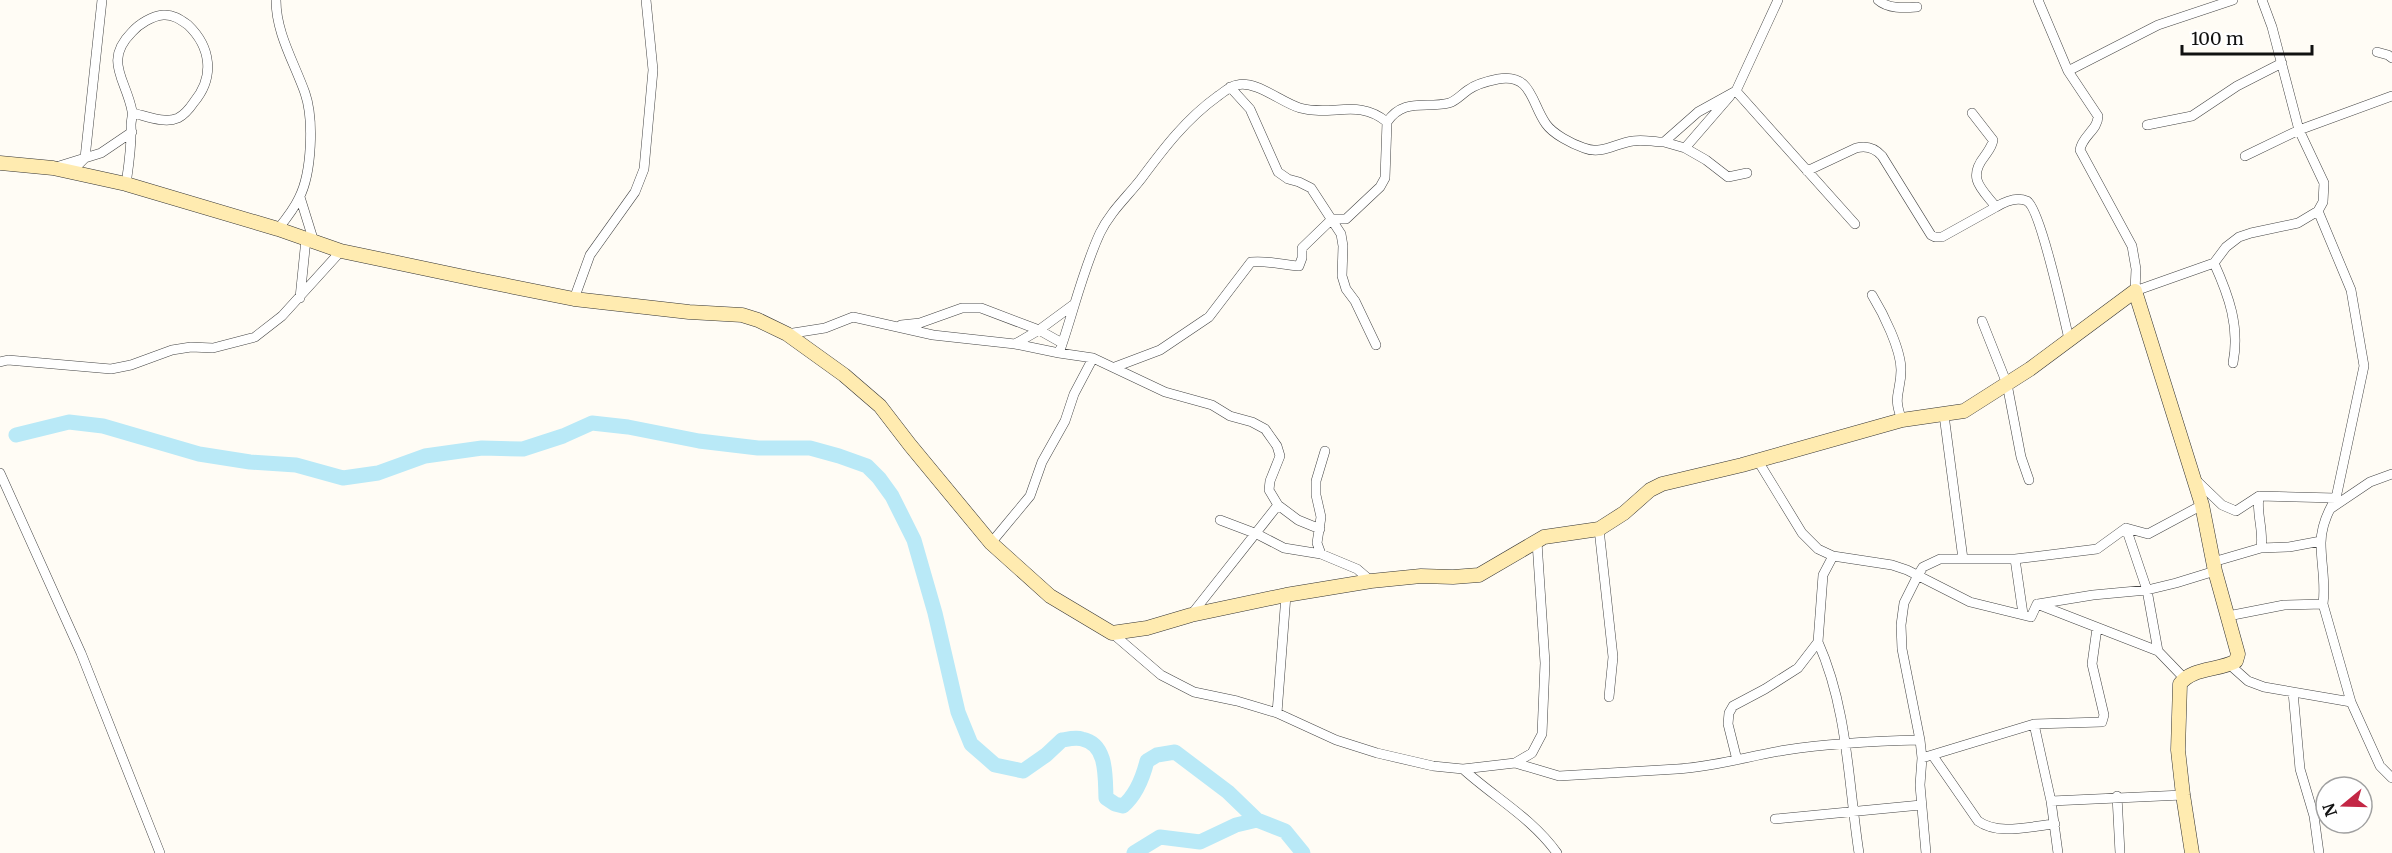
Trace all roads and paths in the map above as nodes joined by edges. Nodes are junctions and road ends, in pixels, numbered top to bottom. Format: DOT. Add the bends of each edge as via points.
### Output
graph roads {
  1 [pos="102,0"];
  2 [pos="276,0"];
  3 [pos="646,0"];
  4 [pos="1778,0"];
  5 [pos="1878,0"];
  6 [pos="2038,0"];
  7 [pos="2233,0"];
  8 [pos="2262,0"];
  9 [pos="1917,7"];
  10 [pos="2376,52"];
  11 [pos="2392,58"];
  12 [pos="2282,63"];
  13 [pos="2068,70"];
  14 [pos="1230,87"];
  15 [pos="1733,93"];
  16 [pos="2392,96"];
  17 [pos="133,113"];
  18 [pos="1972,113"];
  19 [pos="1387,122"];
  20 [pos="2147,125"];
  21 [pos="2299,130"];
  22 [pos="132,132"];
  23 [pos="1664,142"];
  24 [pos="1685,148"];
  25 [pos="2246,156"];
  26 [pos="85,158"];
  27 [pos="0,163"];
  28 [pos="53,168"];
  29 [pos="1807,171"];
  30 [pos="71,172"];
  31 [pos="1747,173"];
  32 [pos="126,184"];
  33 [pos="300,197"];
  34 [pos="1996,207"];
  35 [pos="2318,211"];
  36 [pos="1332,219"];
  37 [pos="1855,224"];
  38 [pos="278,229"];
  39 [pos="310,241"];
  40 [pos="341,251"];
  41 [pos="2214,263"];
  42 [pos="2134,291"];
  43 [pos="1872,295"];
  44 [pos="300,297"];
  45 [pos="574,299"];
  46 [pos="1073,305"];
  47 [pos="1983,321"];
  48 [pos="896,326"];
  49 [pos="1040,330"];
  50 [pos="787,334"];
  51 [pos="2069,339"];
  52 [pos="1062,343"];
  53 [pos="1015,344"];
  54 [pos="1376,345"];
  55 [pos="1059,353"];
  56 [pos="1093,358"];
  57 [pos="3,360"];
  58 [pos="2233,363"];
  59 [pos="1115,367"];
  60 [pos="2007,384"];
  61 [pos="1944,415"];
  62 [pos="1902,420"];
  63 [pos="1325,451"];
  64 [pos="1758,461"];
  65 [pos="0,473"];
  66 [pos="2392,474"];
  67 [pos="2193,476"];
  68 [pos="2029,480"];
  69 [pos="2259,496"];
  70 [pos="2336,498"];
  71 [pos="1278,505"];
  72 [pos="2202,505"];
  73 [pos="2328,511"];
  74 [pos="1220,520"];
  75 [pos="2126,528"];
  76 [pos="1320,529"];
  77 [pos="1599,529"];
  78 [pos="1257,534"];
  79 [pos="2321,541"];
  80 [pos="1537,542"];
  81 [pos="991,543"];
  82 [pos="2260,548"];
  83 [pos="1321,554"];
  84 [pos="1833,555"];
  85 [pos="1963,559"];
  86 [pos="2015,559"];
  87 [pos="2214,566"];
  88 [pos="1918,575"];
  89 [pos="1371,581"];
  90 [pos="2147,590"];
  91 [pos="1286,595"];
  92 [pos="2037,604"];
  93 [pos="2323,604"];
  94 [pos="2023,614"];
  95 [pos="1191,615"];
  96 [pos="2228,616"];
  97 [pos="2097,628"];
  98 [pos="1112,633"];
  99 [pos="1818,642"];
  100 [pos="2158,651"];
  101 [pos="2230,665"];
  102 [pos="2184,678"];
  103 [pos="2293,692"];
  104 [pos="1608,697"];
  105 [pos="2350,702"];
  106 [pos="1277,713"];
  107 [pos="2034,724"];
  108 [pos="1920,740"];
  109 [pos="1845,742"];
  110 [pos="1933,756"];
  111 [pos="1922,758"];
  112 [pos="1737,760"];
  113 [pos="1515,763"];
  114 [pos="1463,769"];
  115 [pos="2392,778"];
  116 [pos="2183,795"];
  117 [pos="2117,796"];
  118 [pos="2051,801"];
  119 [pos="1921,805"];
  120 [pos="1852,811"];
  121 [pos="1775,819"];
  122 [pos="2055,824"];
  123 [pos="160,853"];
  124 [pos="1557,853"];
  125 [pos="1858,853"];
  126 [pos="1926,853"];
  127 [pos="2058,853"];
  128 [pos="2120,853"];
  129 [pos="2193,853"];
  130 [pos="2319,853"];
  1 -- 26 [label="street"];
  2 -- 33 [label="street" via="281,31 307,104 308,165"];
  3 -- 45 [label="street" via="653,70 644,169 634,192 590,255"];
  4 -- 15 [label="street"];
  5 -- 9 [label="street" via="1899,8"];
  6 -- 13 [label="street"];
  7 -- 13 [label="street" via="2158,25"];
  8 -- 12 [label="street"];
  10 -- 11 [label="street"];
  12 -- 20 [label="street" via="2237,86 2192,116"];
  12 -- 21 [label="street"];
  13 -- 42 [label="street" via="2099,119 2080,150 2132,246"];
  14 -- 19 [label="street" via="1250,85 1301,109 1362,108"];
  14 -- 36 [label="street" via="1250,110 1278,172 1311,188"];
  14 -- 46 [label="street" via="1179,130 1113,210 1100,233"];
  15 -- 23 [label="street" via="1698,112"];
  15 -- 24 [label="street"];
  15 -- 29 [label="street"];
  16 -- 21 [label="street"];
  17 -- 17 [label="street" via="118,69 119,46 147,20 162,15 180,19 204,46 209,72 204,86 178,118 166,120"];
  17 -- 22 [label="street"];
  18 -- 34 [label="street" via="1994,140 1975,174"];
  19 -- 23 [label="street" via="1407,107 1451,102 1470,88 1501,79 1526,85 1547,126 1585,149 1597,151 1629,141"];
  19 -- 36 [label="street" via="1385,178 1380,187 1346,219"];
  21 -- 25 [label="street"];
  21 -- 35 [label="street" via="2324,183 2323,202"];
  22 -- 26 [label="street" via="101,153"];
  22 -- 32 [label="street"];
  23 -- 24 [label="street"];
  24 -- 31 [label="street" via="1728,177"];
  26 -- 28 [label="street"];
  26 -- 30 [label="street"];
  27 -- 28 [label="street"];
  28 -- 30 [label="street"];
  29 -- 34 [label="street" via="1862,146 1876,150 1935,237 1942,237"];
  29 -- 37 [label="street"];
  30 -- 32 [label="street"];
  32 -- 38 [label="street"];
  33 -- 38 [label="street"];
  33 -- 39 [label="street"];
  34 -- 51 [label="street" via="2020,200 2033,208"];
  35 -- 41 [label="street" via="2298,223 2240,237"];
  35 -- 70 [label="street" via="2351,290 2364,366"];
  36 -- 54 [label="street" via="1341,234 1346,289"];
  36 -- 59 [label="street" via="1302,248 1299,266 1251,262 1209,317 1160,350"];
  38 -- 39 [label="street"];
  39 -- 40 [label="street"];
  39 -- 44 [label="street"];
  40 -- 44 [label="street"];
  40 -- 45 [label="street"];
  41 -- 42 [label="street"];
  41 -- 58 [label="street" via="2231,306 2236,347"];
  42 -- 51 [label="street"];
  42 -- 67 [label="street"];
  43 -- 62 [label="street" via="1900,359 1896,405"];
  44 -- 57 [label="street" via="255,338 232,345 172,350 111,369"];
  45 -- 50 [label="street" via="741,315"];
  46 -- 49 [label="street"];
  46 -- 52 [label="street"];
  47 -- 60 [label="street"];
  48 -- 49 [label="street" via="920,323 962,308 981,308"];
  48 -- 50 [label="street" via="853,317 825,328"];
  48 -- 53 [label="street" via="933,335"];
  49 -- 52 [label="street"];
  49 -- 53 [label="street"];
  50 -- 81 [label="street" via="880,406"];
  51 -- 60 [label="street"];
  52 -- 55 [label="street"];
  53 -- 55 [label="street"];
  55 -- 56 [label="street"];
  56 -- 59 [label="street"];
  56 -- 81 [label="street" via="1042,462 1030,496"];
  59 -- 71 [label="street" via="1165,392 1212,405 1265,429 1280,456 1269,490"];
  60 -- 61 [label="street" via="1964,411"];
  60 -- 68 [label="street"];
  61 -- 62 [label="street"];
  61 -- 85 [label="street"];
  62 -- 64 [label="street"];
  63 -- 76 [label="street" via="1316,481"];
  64 -- 77 [label="street" via="1662,484"];
  64 -- 84 [label="street" via="1809,542"];
  65 -- 123 [label="street" via="81,653"];
  66 -- 73 [label="street" via="2370,482"];
  67 -- 69 [label="street" via="2230,510 2236,511"];
  67 -- 72 [label="street"];
  69 -- 70 [label="street"];
  69 -- 82 [label="street"];
  70 -- 73 [label="street"];
  71 -- 76 [label="street" via="1298,520"];
  71 -- 78 [label="street"];
  72 -- 75 [label="street" via="2148,534"];
  72 -- 87 [label="street"];
  73 -- 79 [label="street"];
  74 -- 78 [label="street"];
  75 -- 86 [label="street" via="2097,549"];
  75 -- 90 [label="street"];
  76 -- 83 [label="street" via="1317,543"];
  77 -- 80 [label="street" via="1558,534"];
  77 -- 104 [label="street" via="1613,657"];
  78 -- 83 [label="street" via="1284,548"];
  78 -- 95 [label="street"];
  79 -- 82 [label="street"];
  79 -- 93 [label="street" via="2326,588"];
  80 -- 89 [label="street" via="1479,575"];
  80 -- 113 [label="street" via="1545,663 1542,734 1532,753"];
  81 -- 98 [label="street" via="1050,596"];
  82 -- 87 [label="street"];
  83 -- 89 [label="street" via="1357,569"];
  84 -- 88 [label="street" via="1892,565"];
  84 -- 99 [label="street" via="1823,575"];
  85 -- 86 [label="street"];
  85 -- 88 [label="street" via="1928,563"];
  86 -- 94 [label="street"];
  87 -- 90 [label="street" via="2176,584"];
  87 -- 96 [label="street"];
  88 -- 94 [label="street" via="1970,602"];
  88 -- 108 [label="street" via="1904,603 1901,626"];
  89 -- 91 [label="street"];
  90 -- 92 [label="street"];
  90 -- 100 [label="street"];
  91 -- 95 [label="street"];
  91 -- 106 [label="street"];
  92 -- 94 [label="street" via="2031,617"];
  92 -- 97 [label="street"];
  93 -- 96 [label="street" via="2284,605"];
  93 -- 105 [label="street"];
  95 -- 98 [label="street" via="1148,628"];
  96 -- 101 [label="street" via="2238,654"];
  97 -- 100 [label="street"];
  97 -- 107 [label="street" via="2092,664 2104,720 2098,724"];
  98 -- 106 [label="street" via="1161,675 1194,692"];
  99 -- 109 [label="street" via="1830,667"];
  99 -- 112 [label="street" via="1798,668 1733,706 1728,724"];
  100 -- 102 [label="street"];
  101 -- 102 [label="street"];
  101 -- 103 [label="street" via="2248,681"];
  102 -- 116 [label="street" via="2179,690 2178,750"];
  103 -- 105 [label="street"];
  103 -- 130 [label="street" via="2300,769 2314,816"];
  105 -- 115 [label="street" via="2380,766"];
  106 -- 114 [label="street" via="1336,740 1377,753"];
  107 -- 110 [label="street"];
  107 -- 118 [label="street"];
  108 -- 109 [label="street"];
  108 -- 111 [label="street"];
  109 -- 112 [label="street"];
  109 -- 120 [label="street"];
  110 -- 111 [label="street"];
  110 -- 122 [label="street" via="1986,826 2007,829"];
  111 -- 119 [label="street"];
  112 -- 113 [label="street" via="1696,768 1559,776"];
  113 -- 114 [label="street"];
  114 -- 124 [label="street" via="1521,814"];
  116 -- 117 [label="street"];
  116 -- 129 [label="street"];
  117 -- 118 [label="street"];
  117 -- 128 [label="street"];
  118 -- 122 [label="street"];
  119 -- 120 [label="street"];
  119 -- 126 [label="street"];
  120 -- 121 [label="street"];
  120 -- 125 [label="street"];
  122 -- 127 [label="street"];
}
